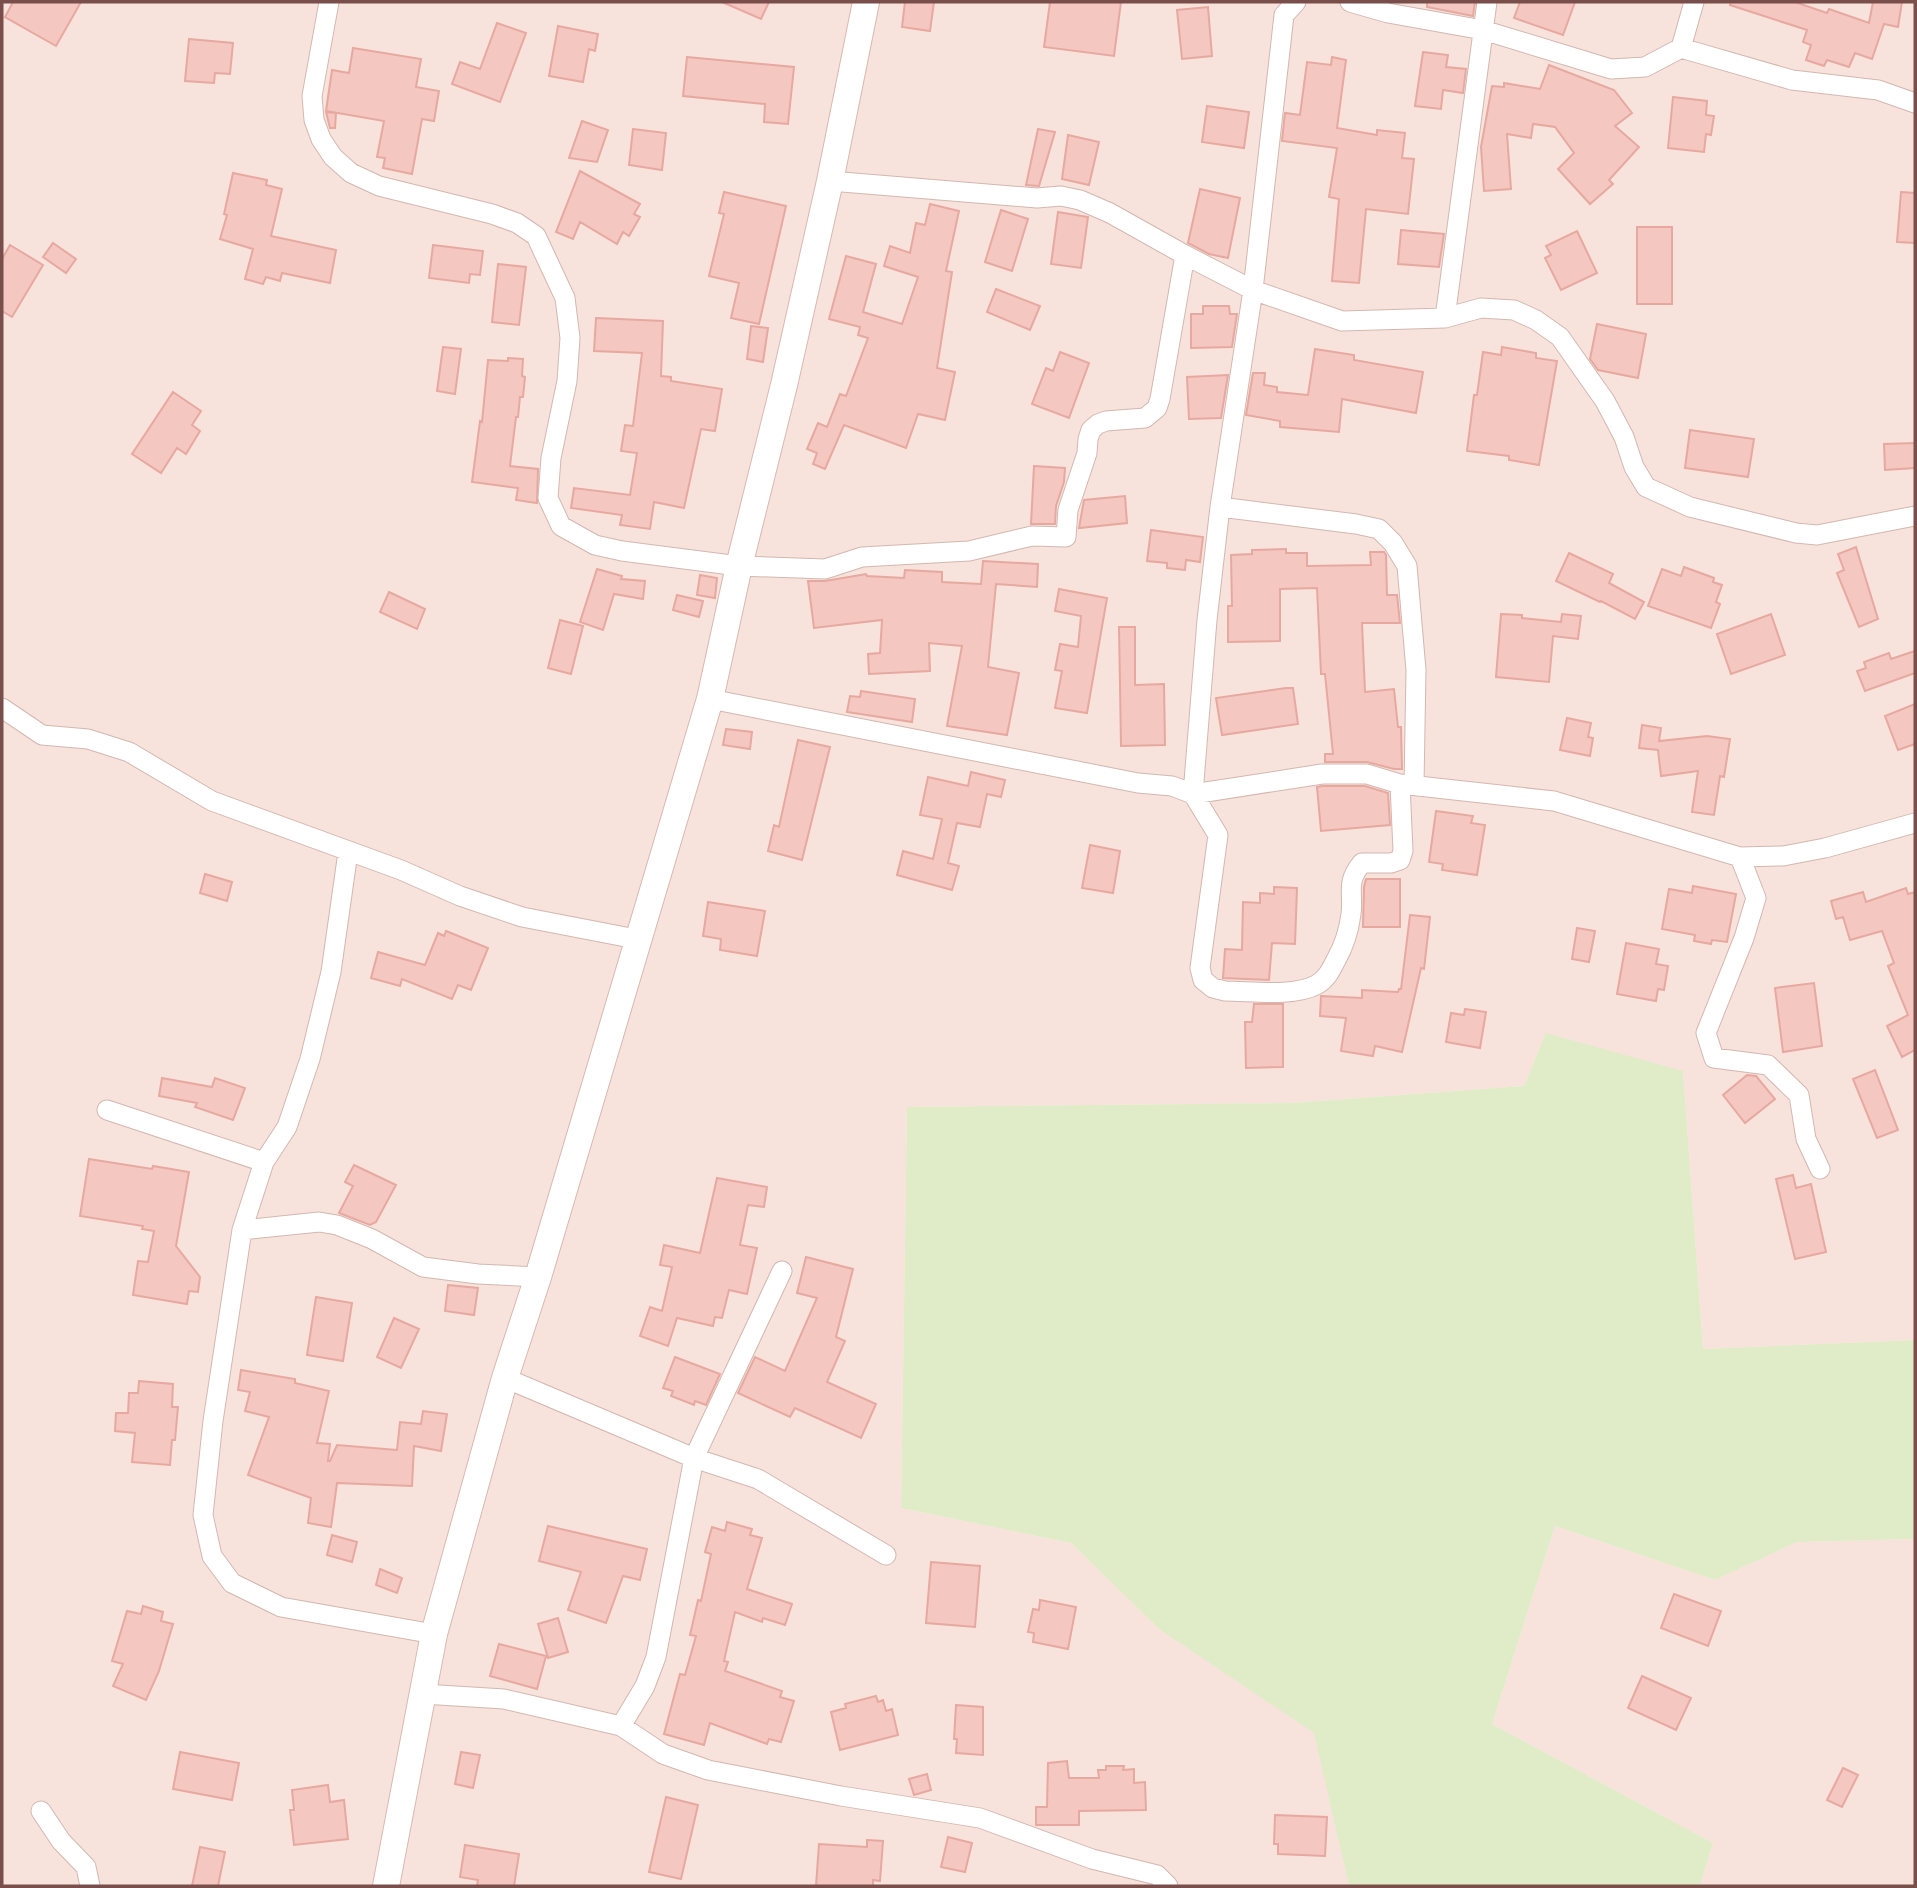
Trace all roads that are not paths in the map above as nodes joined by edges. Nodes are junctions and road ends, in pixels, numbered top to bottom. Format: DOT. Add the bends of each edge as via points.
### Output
graph roads {
  1 [pos="329,2"];
  2 [pos="866,2"];
  3 [pos="1296,2"];
  4 [pos="1350,2"];
  5 [pos="1487,2"];
  6 [pos="1694,2"];
  7 [pos="1483,30"];
  8 [pos="1681,48"];
  9 [pos="1915,103"];
  10 [pos="830,181"];
  11 [pos="1185,255"];
  12 [pos="1253,290"];
  13 [pos="1445,318"];
  14 [pos="1220,507"];
  15 [pos="1915,516"];
  16 [pos="739,566"];
  17 [pos="710,698"];
  18 [pos="2,708"];
  19 [pos="1407,785"];
  20 [pos="1194,794"];
  21 [pos="1915,823"];
  22 [pos="348,852"];
  23 [pos="1740,857"];
  24 [pos="636,939"];
  25 [pos="107,1110"];
  26 [pos="264,1162"];
  27 [pos="1820,1170"];
  28 [pos="242,1230"];
  29 [pos="782,1271"];
  30 [pos="538,1277"];
  31 [pos="505,1378"];
  32 [pos="694,1458"];
  33 [pos="886,1555"];
  34 [pos="434,1634"];
  35 [pos="423,1694"];
  36 [pos="621,1726"];
  37 [pos="41,1811"];
  38 [pos="90,1886"];
  39 [pos="386,1886"];
  40 [pos="1168,1886"];
  1 -- 16 [label="street" via="312,96 314,120 333,157 351,173 379,186 517,223 536,236 565,298 570,338 567,381 548,498 561,526 595,545"];
  2 -- 10 [label="street"];
  3 -- 12 [label="street" via="1284,15"];
  4 -- 7 [label="street"];
  5 -- 7 [label="street"];
  6 -- 8 [label="street"];
  7 -- 8 [label="street" via="1611,69 1645,67"];
  7 -- 13 [label="street"];
  8 -- 9 [label="street" via="1792,80 1878,90"];
  10 -- 11 [label="street" via="1037,198 1061,195 1110,213"];
  10 -- 16 [label="street"];
  11 -- 12 [label="street"];
  11 -- 16 [label="street" via="1157,408 1145,418 1106,421 1091,430 1068,510 1066,537 1032,536 969,551 862,557 825,569"];
  12 -- 13 [label="street" via="1342,321"];
  12 -- 14 [label="street"];
  13 -- 15 [label="street" via="1481,308 1514,310 1560,337 1605,401 1646,487 1670,498 1796,533 1817,534"];
  14 -- 19 [label="street" via="1356,524 1379,529 1393,542 1407,566 1416,670"];
  14 -- 20 [label="street"];
  16 -- 17 [label="street"];
  17 -- 20 [label="street"];
  17 -- 24 [label="street"];
  18 -- 22 [label="street" via="42,734 88,739 128,752 212,801"];
  19 -- 20 [label="street" via="1367,774 1322,774"];
  19 -- 20 [label="street" via="1401,860 1362,863 1349,888 1352,913 1345,945 1328,976 1295,992 1224,992 1203,980 1201,948 1218,835"];
  19 -- 23 [label="street" via="1554,800"];
  21 -- 23 [label="street" via="1825,848 1783,856"];
  22 -- 24 [label="street" via="523,917"];
  22 -- 26 [label="street" via="331,972 310,1059 287,1127"];
  23 -- 27 [label="street" via="1756,898 1706,1034 1714,1058 1769,1065 1799,1096 1806,1139"];
  24 -- 30 [label="street"];
  25 -- 26 [label="street"];
  26 -- 28 [label="street"];
  28 -- 30 [label="street" via="319,1222 372,1240 423,1267"];
  28 -- 34 [label="street" via="203,1515 212,1556 232,1583 281,1607"];
  29 -- 32 [label="street"];
  30 -- 31 [label="street"];
  31 -- 32 [label="street"];
  31 -- 34 [label="street"];
  32 -- 33 [label="street" via="758,1479"];
  32 -- 36 [label="street" via="656,1657"];
  34 -- 35 [label="street"];
  35 -- 36 [label="street" via="504,1699"];
  35 -- 39 [label="street"];
  36 -- 40 [label="street" via="663,1754 708,1770 980,1818 1092,1860 1157,1875"];
  37 -- 38 [label="street" via="86,1867"];
}
